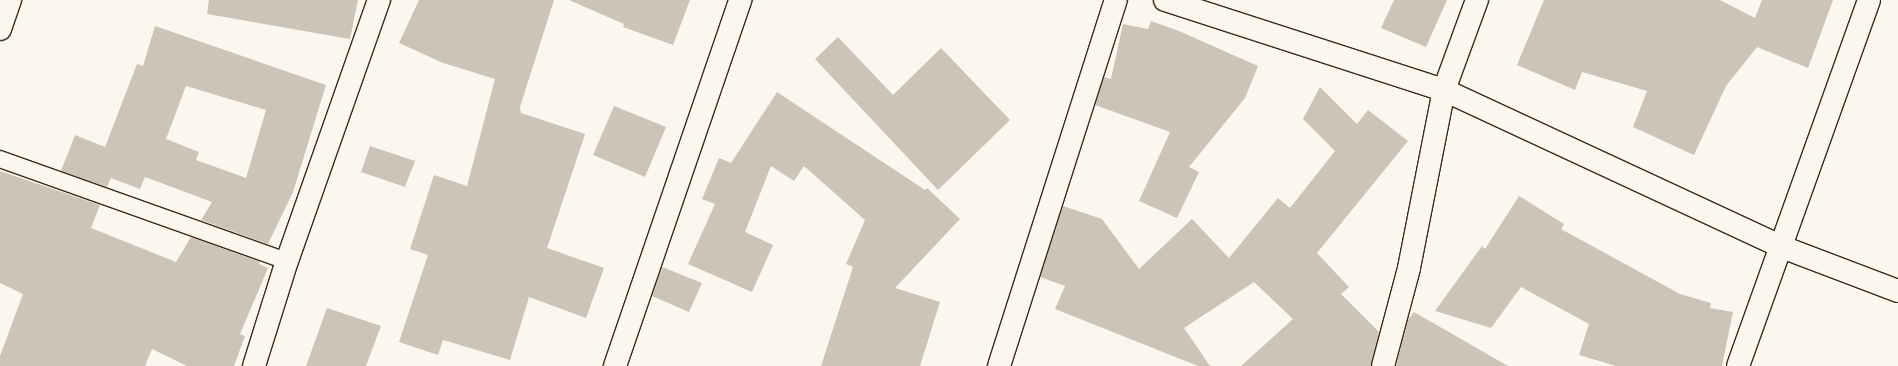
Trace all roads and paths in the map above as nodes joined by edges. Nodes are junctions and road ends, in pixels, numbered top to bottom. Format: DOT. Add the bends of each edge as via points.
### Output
graph roads {
  1 [pos="10,0"];
  2 [pos="379,0"];
  3 [pos="740,0"];
  4 [pos="1116,0"];
  5 [pos="1165,0"];
  6 [pos="1477,0"];
  7 [pos="1869,0"];
  8 [pos="0,29"];
  9 [pos="1444,90"];
  10 [pos="0,159"];
  11 [pos="1782,246"];
  12 [pos="287,261"];
  13 [pos="1898,291"];
  14 [pos="254,366"];
  15 [pos="615,366"];
  16 [pos="999,366"];
  17 [pos="1383,366"];
  18 [pos="1738,366"];
  1 -- 8 [label="street"];
  2 -- 12 [label="street"];
  3 -- 15 [label="street"];
  4 -- 16 [label="street"];
  5 -- 9 [label="street"];
  6 -- 9 [label="street"];
  7 -- 11 [label="street"];
  9 -- 11 [label="street"];
  9 -- 17 [label="street" via="1409,268"];
  10 -- 12 [label="lane"];
  11 -- 13 [label="street"];
  11 -- 18 [label="street"];
  12 -- 14 [label="street"];
}
